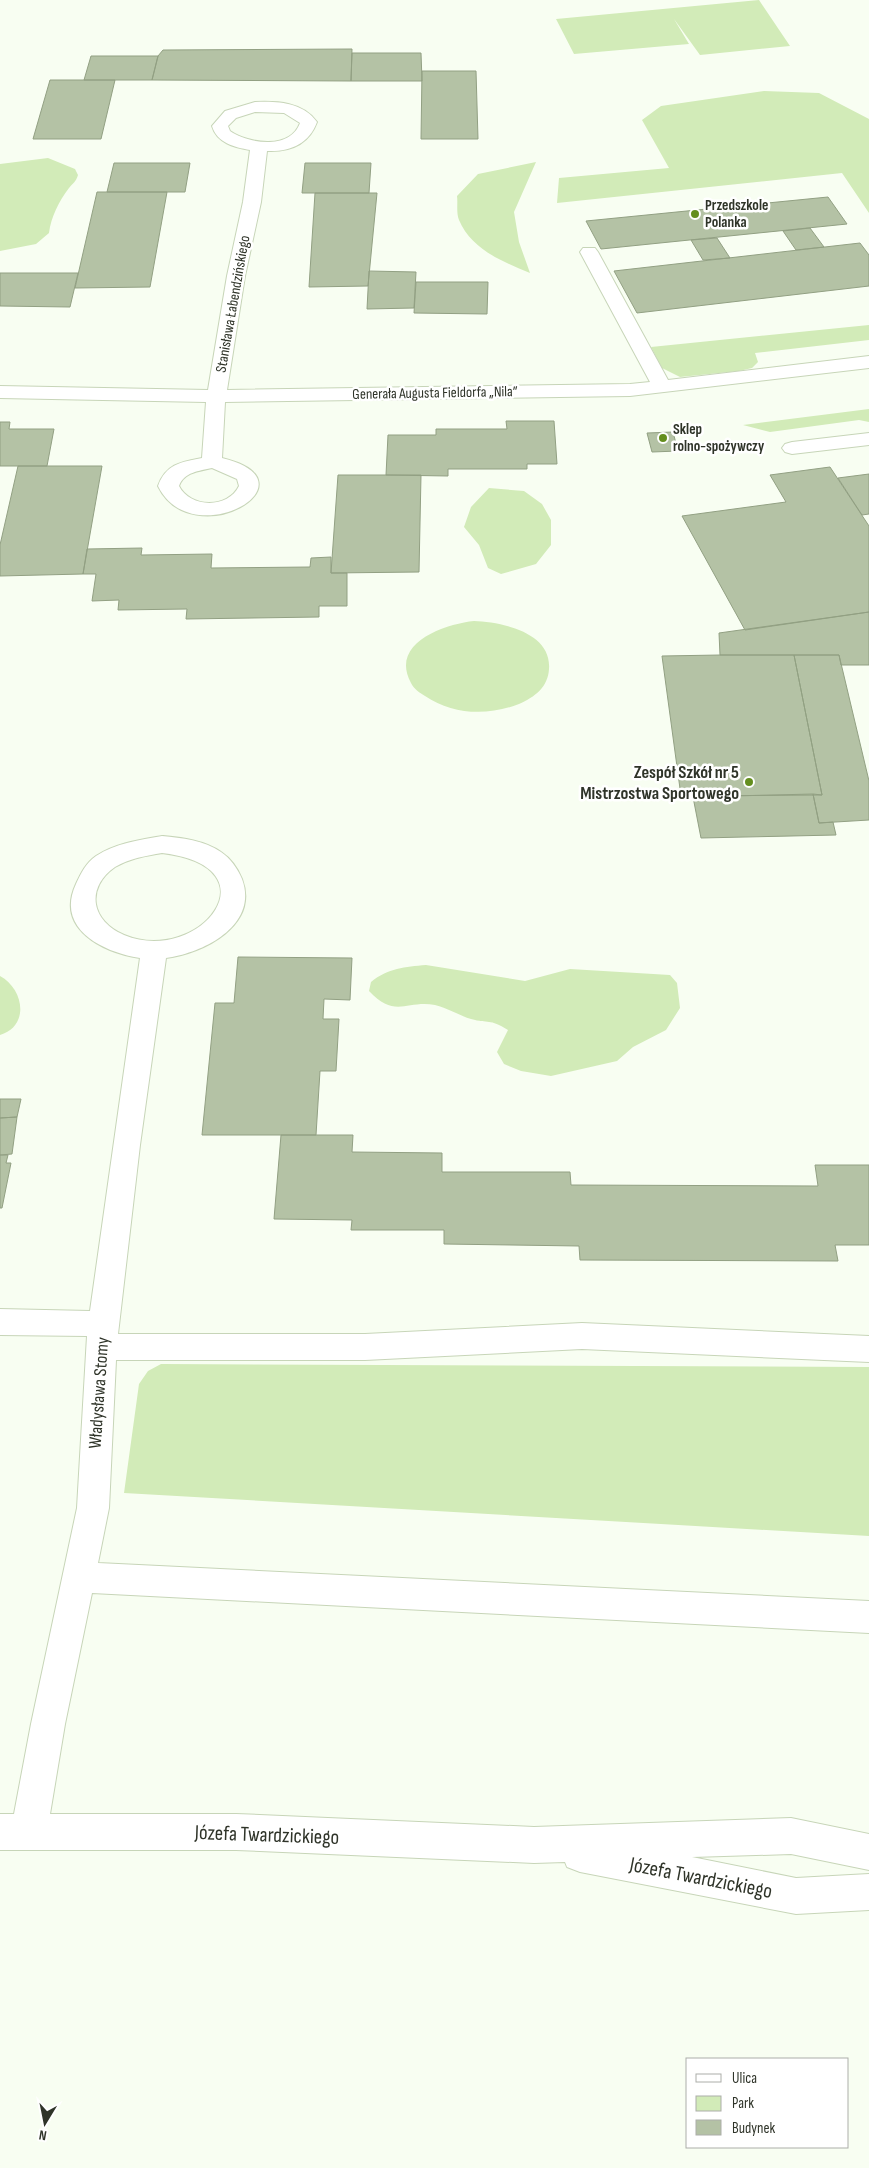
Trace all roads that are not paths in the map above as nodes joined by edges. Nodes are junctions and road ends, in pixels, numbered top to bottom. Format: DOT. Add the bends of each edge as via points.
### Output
graph roads {
  1 [pos="259,146"];
  2 [pos="589,252"];
  3 [pos="869,362"];
  4 [pos="662,386"];
  5 [pos="0,392"];
  6 [pos="218,396"];
  7 [pos="869,439"];
  8 [pos="792,448"];
  9 [pos="212,462"];
  10 [pos="154,950"];
  11 [pos="0,1322"];
  12 [pos="102,1335"];
  13 [pos="869,1349"];
  14 [pos="78,1577"];
  15 [pos="869,1617"];
  16 [pos="15,1832"];
  17 [pos="534,1846"];
  18 [pos="869,1852"];
  19 [pos="869,1892"];
  1 -- 1 [label="street" via="287,143 302,136 308,130 309,122 297,112 270,106 241,110 224,119 220,126 228,139"];
  1 -- 6 [label="street, Stanisława Łabendzińskiego"];
  2 -- 4 [label="street"];
  3 -- 4 [label="street, Generała Augusta Fieldorfa „Nila”"];
  4 -- 6 [label="street, Generała Augusta Fieldorfa „Nila”" via="582,391"];
  5 -- 6 [label="street, Generała Augusta Fieldorfa „Nila”"];
  6 -- 9 [label="street, Stanisława Łabendzińskiego" via="214,411"];
  7 -- 8 [label="street"];
  10 -- 10 [label="street" via="132,948 103,936 83,911 83,893 95,871 118,855 142,846 187,846 205,852 225,867 235,888 232,907 221,924 206,935 182,946"];
  10 -- 12 [label="street, Władysława Stomy"];
  11 -- 12 [label="street"];
  12 -- 13 [label="street" via="365,1347 582,1336"];
  12 -- 14 [label="street, Władysława Stomy" via="92,1508"];
  14 -- 15 [label="street"];
  14 -- 16 [label="street, Władysława Stomy" via="48,1724"];
  16 -- 17 [label="street, Józefa Twardzickiego" via="236,1832"];
  17 -- 18 [label="street, Józefa Twardzickiego" via="791,1836"];
  17 -- 19 [label="street, Józefa Twardzickiego" via="796,1896"];
}
